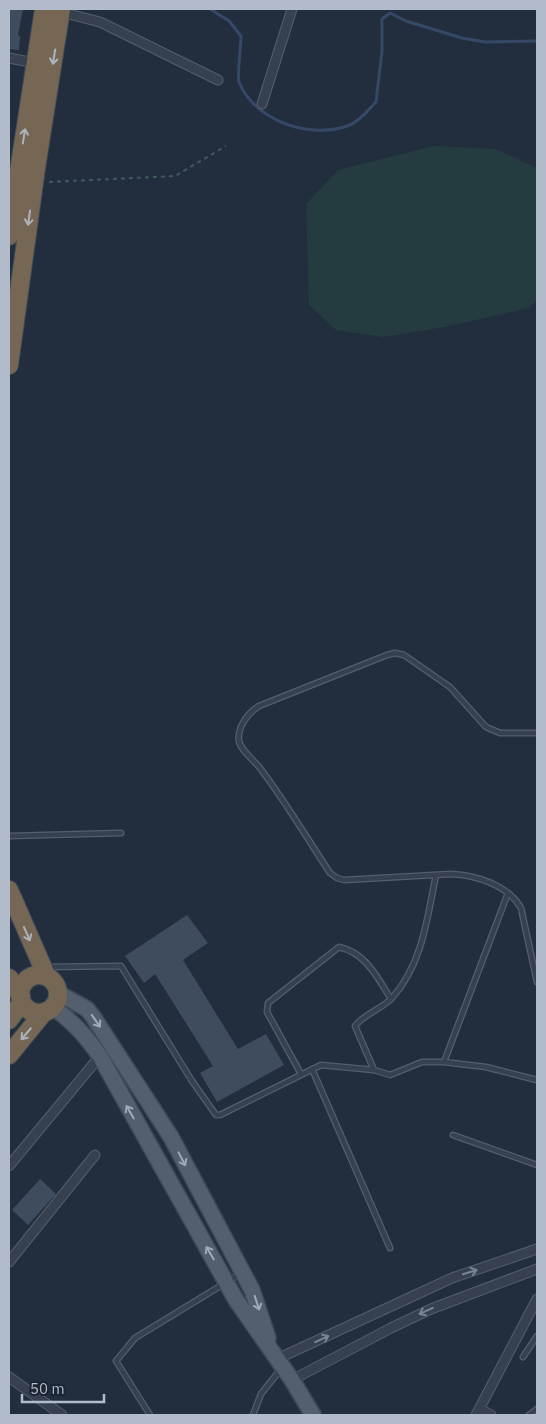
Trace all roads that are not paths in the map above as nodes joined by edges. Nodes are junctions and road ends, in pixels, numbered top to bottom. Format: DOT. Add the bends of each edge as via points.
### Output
graph roads {
  1 [pos="292,9"];
  2 [pos="55,10"];
  3 [pos="9,58"];
  4 [pos="36,64"];
  5 [pos="218,80"];
  6 [pos="262,104"];
  7 [pos="18,168"];
  8 [pos="35,175"];
  9 [pos="9,236"];
  10 [pos="9,364"];
  11 [pos="537,733"];
  12 [pos="121,833"];
  13 [pos="9,836"];
  14 [pos="436,875"];
  15 [pos="9,890"];
  16 [pos="508,893"];
  17 [pos="45,972"];
  18 [pos="9,978"];
  19 [pos="537,982"];
  20 [pos="22,999"];
  21 [pos="391,999"];
  22 [pos="52,1004"];
  23 [pos="9,1020"];
  24 [pos="9,1055"];
  25 [pos="100,1056"];
  26 [pos="444,1062"];
  27 [pos="312,1069"];
  28 [pos="374,1070"];
  29 [pos="301,1074"];
  30 [pos="537,1080"];
  31 [pos="453,1135"];
  32 [pos="95,1155"];
  33 [pos="537,1165"];
  34 [pos="9,1166"];
  35 [pos="390,1248"];
  36 [pos="537,1249"];
  37 [pos="9,1262"];
  38 [pos="537,1269"];
  39 [pos="243,1273"];
  40 [pos="227,1282"];
  41 [pos="537,1299"];
  42 [pos="537,1336"];
  43 [pos="523,1357"];
  44 [pos="278,1360"];
  45 [pos="9,1377"];
  46 [pos="292,1380"];
  47 [pos="537,1408"];
  48 [pos="478,1412"];
  49 [pos="62,1415"];
  50 [pos="150,1415"];
  51 [pos="253,1415"];
  52 [pos="313,1415"];
  53 [pos="491,1415"];
  54 [pos="529,1415"];
  1 -- 6 [label="street"];
  2 -- 4 [label="highway"];
  2 -- 5 [label="street" via="100,22"];
  2 -- 8 [label="highway, one-way"];
  3 -- 4 [label="street"];
  7 -- 4 [label="highway, one-way"];
  7 -- 8 [label="street"];
  7 -- 9 [label="highway"];
  8 -- 10 [label="highway, one-way"];
  11 -- 14 [label="lane" via="494,731 479,720 450,686 396,653 268,703 249,714 240,733 241,746 260,768 330,873 344,880"];
  12 -- 13 [label="lane"];
  14 -- 16 [label="lane" via="457,874 477,878"];
  14 -- 21 [label="lane" via="422,944"];
  15 -- 17 [label="highway, one-way"];
  16 -- 19 [label="lane" via="520,908"];
  16 -- 26 [label="lane"];
  17 -- 20 [label="highway" via="26,980 22,985"];
  17 -- 22 [label="highway" via="54,983"];
  17 -- 29 [label="lane" via="121,966 216,1115"];
  18 -- 20 [label="highway"];
  20 -- 22 [label="highway" via="32,1011"];
  20 -- 23 [label="highway"];
  21 -- 28 [label="lane" via="354,1026"];
  21 -- 29 [label="lane" via="369,964 352,951 339,947 268,1003 267,1012"];
  22 -- 24 [label="highway, one-way"];
  22 -- 25 [label="main road" via="83,1032"];
  22 -- 39 [label="main road, one-way" via="87,1009 94,1018 170,1137"];
  25 -- 34 [label="street"];
  40 -- 25 [label="main road, one-way"];
  26 -- 28 [label="lane" via="422,1062 390,1075"];
  26 -- 30 [label="lane" via="486,1067"];
  27 -- 28 [label="lane" via="321,1065"];
  27 -- 29 [label="lane"];
  27 -- 35 [label="lane"];
  31 -- 33 [label="lane"];
  32 -- 37 [label="street"];
  44 -- 36 [label="street, one-way" via="452,1278"];
  38 -- 46 [label="street, one-way" via="431,1308"];
  39 -- 40 [label="lane"];
  39 -- 44 [label="main road, one-way"];
  40 -- 44 [label="main road"];
  40 -- 50 [label="lane" via="135,1338 116,1362"];
  41 -- 48 [label="street"];
  42 -- 43 [label="lane"];
  44 -- 46 [label="main road"];
  44 -- 51 [label="lane"];
  45 -- 49 [label="street"];
  46 -- 52 [label="main road"];
  47 -- 54 [label="lane"];
  48 -- 53 [label="street"];
}
